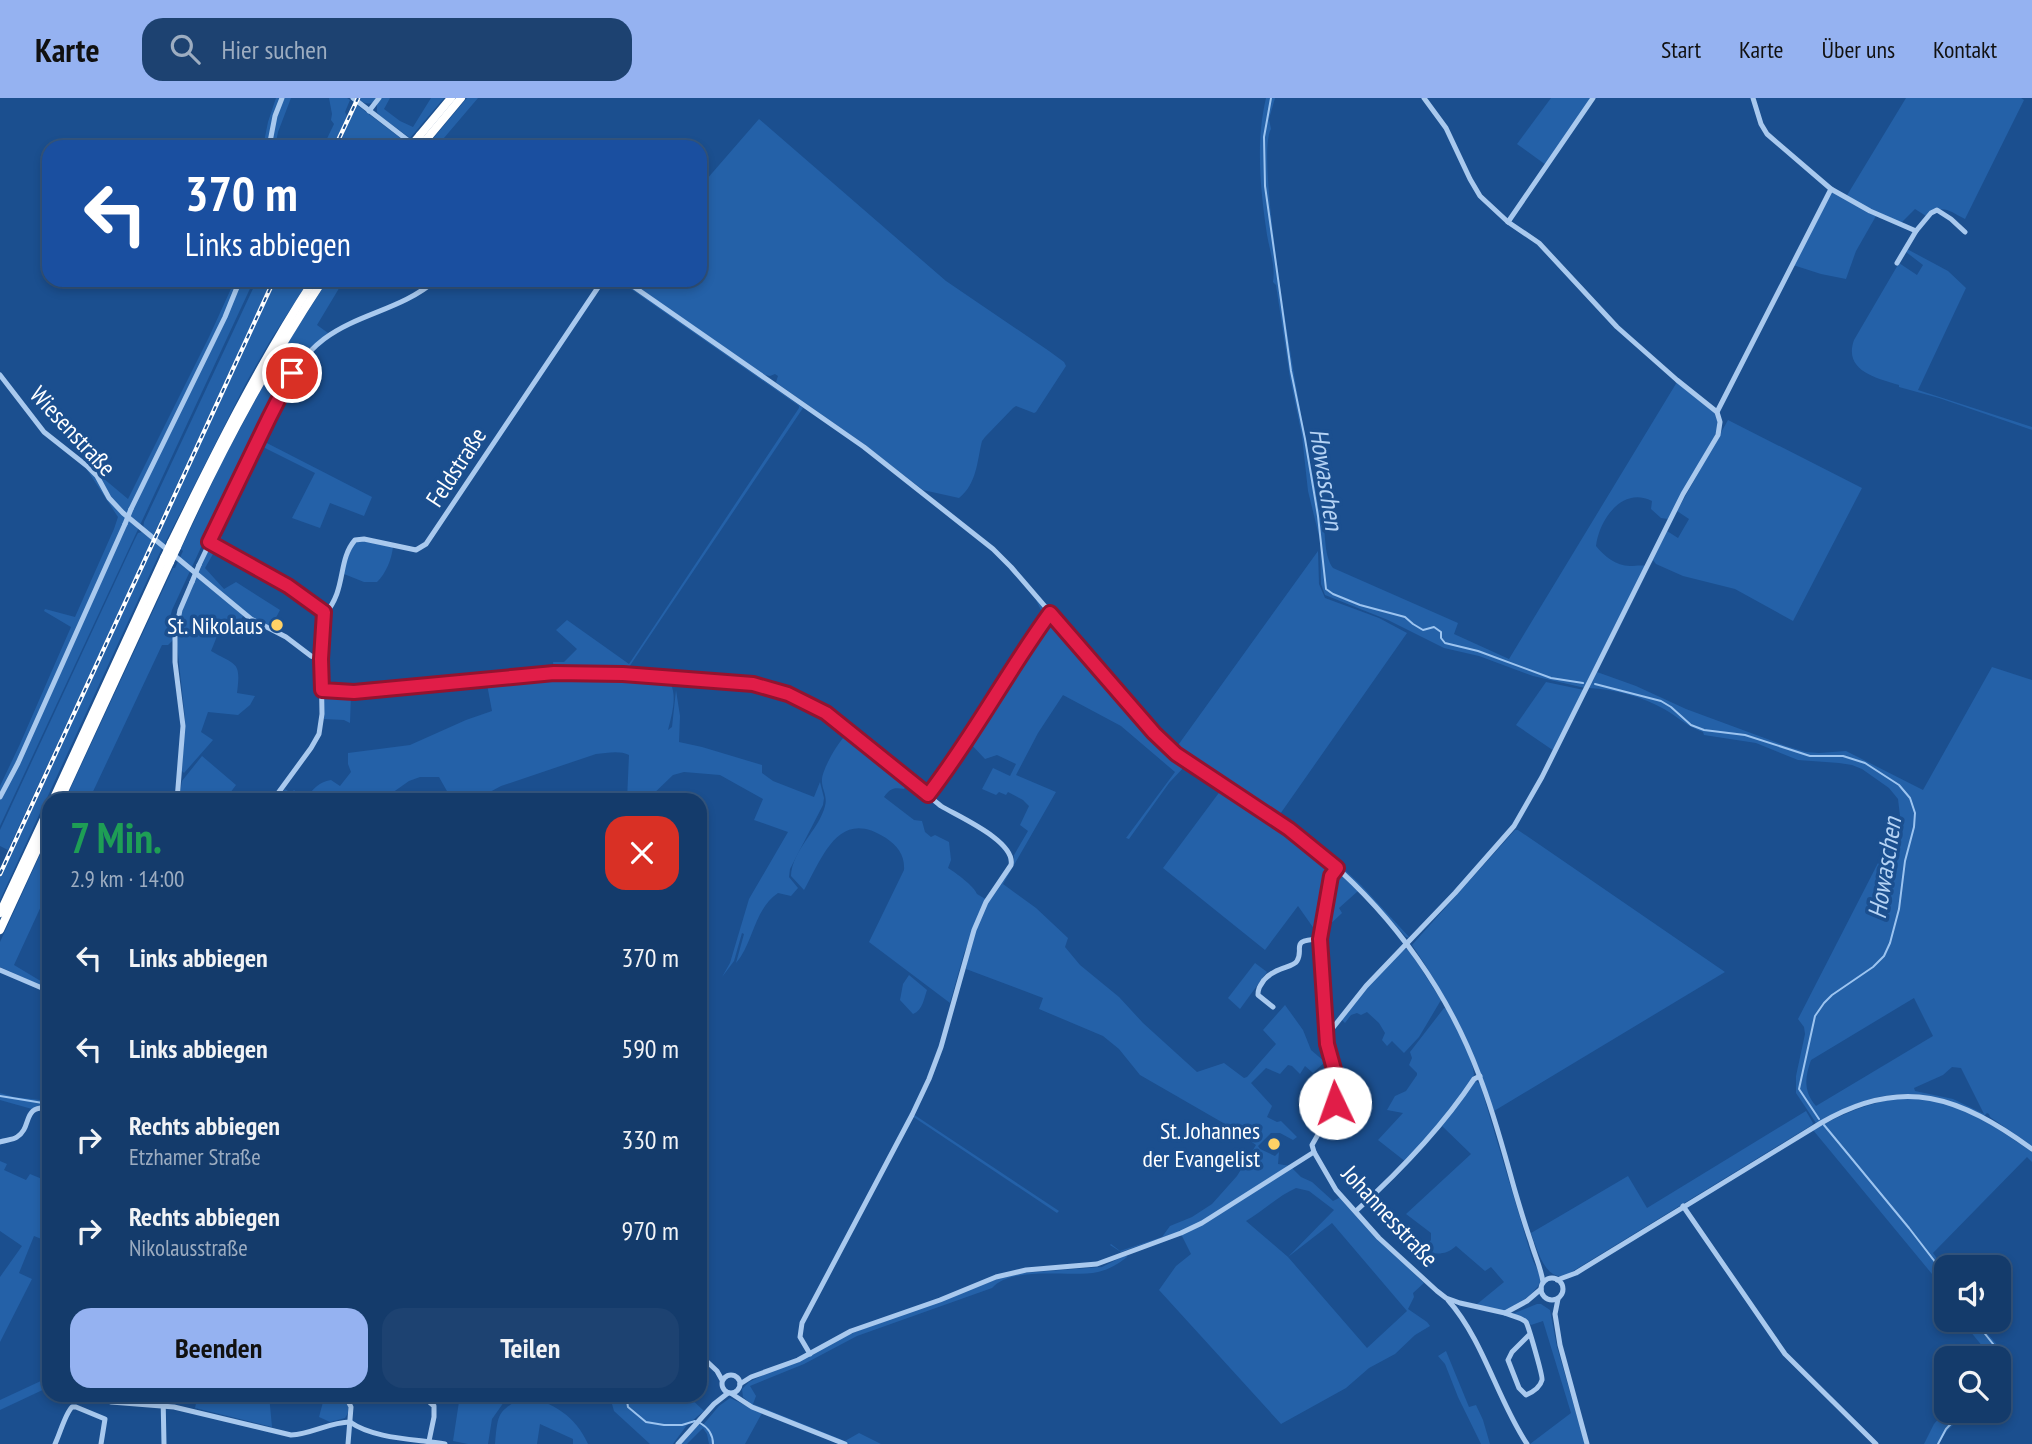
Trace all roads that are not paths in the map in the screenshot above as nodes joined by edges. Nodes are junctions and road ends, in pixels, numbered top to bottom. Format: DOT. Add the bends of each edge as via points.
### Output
graph roads {
  1 [pos="282,98"];
  2 [pos="353,98"];
  3 [pos="379,98"];
  4 [pos="451,98"];
  5 [pos="461,98"];
  6 [pos="1424,98"];
  7 [pos="1593,98"];
  8 [pos="1754,98"];
  9 [pos="369,111"];
  10 [pos="270,140"];
  11 [pos="418,140"];
  12 [pos="422,140"];
  13 [pos="423,140"];
  14 [pos="1831,189"];
  15 [pos="1508,222"];
  16 [pos="1916,232"];
  17 [pos="1965,232"];
  18 [pos="1897,263"];
  19 [pos="237,287"];
  20 [pos="310,287"];
  21 [pos="318,287"];
  22 [pos="426,287"];
  23 [pos="598,287"];
  24 [pos="634,287"];
  25 [pos="0,375"];
  26 [pos="1717,412"];
  27 [pos="209,542"];
  28 [pos="174,545"];
  29 [pos="167,560"];
  30 [pos="1050,613"];
  31 [pos="325,614"];
  32 [pos="321,659"];
  33 [pos="322,690"];
  34 [pos="56,793"];
  35 [pos="63,793"];
  36 [pos="178,793"];
  37 [pos="279,793"];
  38 [pos="928,795"];
  39 [pos="0,797"];
  40 [pos="42,823"];
  41 [pos="42,839"];
  42 [pos="1337,868"];
  43 [pos="0,913"];
  44 [pos="0,930"];
  45 [pos="1320,939"];
  46 [pos="1407,944"];
  47 [pos="0,970"];
  48 [pos="42,988"];
  49 [pos="1273,1007"];
  50 [pos="1328,1034"];
  51 [pos="1480,1076"];
  52 [pos="42,1107"];
  53 [pos="0,1142"];
  54 [pos="2032,1149"];
  55 [pos="1314,1152"];
  56 [pos="1683,1206"];
  57 [pos="1356,1211"];
  58 [pos="1541,1269"];
  59 [pos="1576,1273"];
  60 [pos="1555,1279"];
  61 [pos="1542,1285"];
  62 [pos="1563,1287"];
  63 [pos="1446,1298"];
  64 [pos="1546,1299"];
  65 [pos="1558,1299"];
  66 [pos="1527,1301"];
  67 [pos="1506,1313"];
  68 [pos="1555,1314"];
  69 [pos="1529,1335"];
  70 [pos="810,1354"];
  71 [pos="707,1362"];
  72 [pos="725,1378"];
  73 [pos="739,1384"];
  74 [pos="727,1392"];
  75 [pos="111,1402"];
  76 [pos="164,1402"];
  77 [pos="348,1402"];
  78 [pos="429,1402"];
  79 [pos="745,1403"];
  80 [pos="145,1405"];
  81 [pos="164,1405"];
  82 [pos="350,1422"];
  83 [pos="294,1434"];
  84 [pos="429,1441"];
  85 [pos="290,1442"];
  86 [pos="55,1444"];
  87 [pos="101,1444"];
  88 [pos="164,1444"];
  89 [pos="348,1444"];
  90 [pos="445,1444"];
  91 [pos="678,1444"];
  92 [pos="845,1444"];
  93 [pos="1527,1444"];
  94 [pos="1587,1444"];
  95 [pos="1875,1444"];
  1 -- 10 [label="street"];
  2 -- 9 [label="street"];
  3 -- 9 [label="street"];
  4 -- 12 [label="highway"];
  5 -- 13 [label="highway"];
  6 -- 15 [label="street" via="1446,128 1480,196"];
  7 -- 15 [label="street"];
  8 -- 14 [label="street" via="1767,134"];
  9 -- 11 [label="street"];
  14 -- 16 [label="street"];
  14 -- 26 [label="street"];
  15 -- 26 [label="street" via="1539,243 1617,327"];
  16 -- 17 [label="street" via="1937,210"];
  16 -- 18 [label="street"];
  19 -- 39 [label="street, bridge"];
  20 -- 28 [label="highway" via="242,400"];
  21 -- 28 [label="highway" via="245,409"];
  22 -- 27 [label="street" via="406,301 340,328 305,357 284,388"];
  23 -- 31 [label="street, Feldstraße" via="426,544 416,550 355,540 345,557 340,589"];
  24 -- 30 [label="street" via="888,465 993,549"];
  25 -- 32 [label="street, Wiesenstraße" via="44,432 97,476 123,513 251,619"];
  26 -- 46 [label="street" via="1718,435 1520,817"];
  27 -- 31 [label="street" via="299,593"];
  27 -- 36 [label="street, bridge" via="180,610 175,635 183,726"];
  28 -- 29 [label="highway, bridge"];
  29 -- 34 [label="highway"];
  29 -- 35 [label="highway"];
  30 -- 38 [label="street"];
  30 -- 42 [label="street" via="1176,754 1289,829"];
  31 -- 32 [label="street"];
  32 -- 33 [label="street"];
  33 -- 37 [label="street" via="318,737"];
  33 -- 38 [label="street" via="354,692 554,673 753,684 788,694 826,713"];
  38 -- 70 [label="street" via="988,832 1010,854 1011,864 974,930 929,1079 802,1323 800,1337"];
  40 -- 43 [label="highway"];
  41 -- 44 [label="highway"];
  42 -- 45 [label="street, Johannesstraße" via="1331,876"];
  42 -- 46 [label="street"];
  45 -- 49 [label="street" via="1301,943 1296,963 1274,971 1259,988 1258,995"];
  45 -- 50 [label="street, Johannesstraße"];
  46 -- 50 [label="street"];
  46 -- 51 [label="street" via="1446,1004"];
  47 -- 48 [label="street"];
  50 -- 55 [label="street, Johannesstraße" via="1336,1096 1312,1145"];
  51 -- 57 [label="street" via="1407,1164"];
  51 -- 58 [label="street"];
  52 -- 53 [label="street" via="33,1110 19,1136"];
  54 -- 56 [label="street" via="1985,1118 1953,1104 1922,1097 1883,1098 1838,1113"];
  55 -- 57 [label="street, Johannesstraße" via="1336,1190"];
  55 -- 70 [label="street" via="1181,1233 1097,1264 996,1277 851,1331"];
  56 -- 59 [label="street"];
  56 -- 95 [label="street" via="1785,1354"];
  57 -- 63 [label="street, Johannesstraße"];
  58 -- 60 [label="street"];
  58 -- 61 [label="street"];
  59 -- 60 [label="street"];
  59 -- 62 [label="street"];
  60 -- 61 [label="street"];
  60 -- 62 [label="street"];
  61 -- 64 [label="street"];
  61 -- 66 [label="street"];
  62 -- 65 [label="street"];
  63 -- 67 [label="street, Johannesstraße"];
  63 -- 93 [label="street" via="1467,1327"];
  64 -- 65 [label="street"];
  64 -- 66 [label="street"];
  64 -- 68 [label="street"];
  65 -- 68 [label="street"];
  66 -- 67 [label="street"];
  67 -- 69 [label="street" via="1526,1322"];
  68 -- 94 [label="street"];
  69 -- 69 [label="street" via="1543,1378 1538,1388 1526,1395 1507,1360"];
  70 -- 73 [label="street"];
  71 -- 72 [label="street"];
  72 -- 73 [label="street" via="733,1375"];
  72 -- 74 [label="street"];
  73 -- 74 [label="street"];
  73 -- 79 [label="street"];
  74 -- 79 [label="street"];
  74 -- 91 [label="street"];
  75 -- 80 [label="street"];
  76 -- 81 [label="street"];
  77 -- 82 [label="street"];
  78 -- 84 [label="street" via="434,1417"];
  79 -- 92 [label="street"];
  80 -- 81 [label="street"];
  81 -- 83 [label="street"];
  81 -- 88 [label="street"];
  82 -- 83 [label="street"];
  82 -- 84 [label="street" via="378,1433"];
  82 -- 89 [label="street"];
  83 -- 85 [label="street"];
  84 -- 90 [label="street"];
  86 -- 87 [label="street" via="67,1413 76,1407 105,1419"];
}
